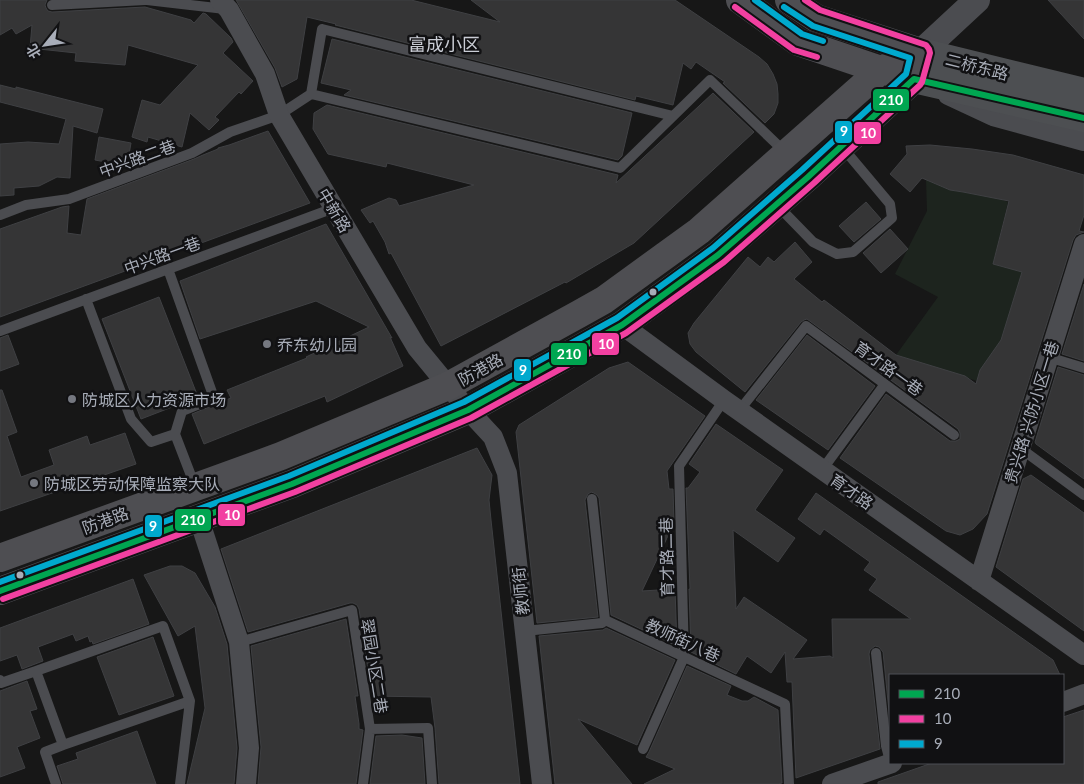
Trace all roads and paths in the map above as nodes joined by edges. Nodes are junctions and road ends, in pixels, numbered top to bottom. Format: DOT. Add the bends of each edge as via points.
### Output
graph roads {
  1 [pos="146,0"];
  2 [pos="740,0"];
  3 [pos="789,0"];
  4 [pos="977,0"];
  5 [pos="52,5"];
  6 [pos="224,5"];
  7 [pos="921,52"];
  8 [pos="881,70"];
  9 [pos="914,79"];
  10 [pos="1084,92"];
  11 [pos="311,94"];
  12 [pos="279,115"];
  13 [pos="673,116"];
  14 [pos="1084,118"];
  15 [pos="1084,141"];
  16 [pos="841,146"];
  17 [pos="787,154"];
  18 [pos="777,204"];
  19 [pos="334,208"];
  20 [pos="0,215"];
  21 [pos="1084,244"];
  22 [pos="168,268"];
  23 [pos="86,299"];
  24 [pos="622,325"];
  25 [pos="806,326"];
  26 [pos="0,330"];
  27 [pos="1048,357"];
  28 [pos="1084,368"];
  29 [pos="884,384"];
  30 [pos="448,386"];
  31 [pos="732,405"];
  32 [pos="468,410"];
  33 [pos="175,434"];
  34 [pos="954,435"];
  35 [pos="1020,448"];
  36 [pos="822,470"];
  37 [pos="195,487"];
  38 [pos="1084,495"];
  39 [pos="592,499"];
  40 [pos="199,519"];
  41 [pos="0,558"];
  42 [pos="980,581"];
  43 [pos="0,591"];
  44 [pos="605,620"];
  45 [pos="525,631"];
  46 [pos="239,642"];
  47 [pos="876,653"];
  48 [pos="1084,655"];
  49 [pos="684,657"];
  50 [pos="36,671"];
  51 [pos="0,680"];
  52 [pos="1084,694"];
  53 [pos="190,701"];
  54 [pos="1064,702"];
  55 [pos="370,729"];
  56 [pos="64,745"];
  57 [pos="643,749"];
  58 [pos="889,756"];
  59 [pos="889,763"];
  60 [pos="56,784"];
  61 [pos="180,784"];
  62 [pos="246,784"];
  63 [pos="362,784"];
  64 [pos="432,784"];
  65 [pos="542,784"];
  66 [pos="789,784"];
  67 [pos="832,784"];
  1 -- 5 [label="lane"];
  1 -- 6 [label="lane"];
  2 -- 8 [label="highway, 二桥东路" via="798,42"];
  3 -- 7 [label="highway, 二桥东路" via="816,18"];
  4 -- 7 [label="street, 防港路"];
  6 -- 12 [label="street, 中新路" via="265,74"];
  7 -- 8 [label="highway, 防港路"];
  7 -- 9 [label="highway"];
  7 -- 10 [label="main road, 二桥东路"];
  8 -- 9 [label="highway, 二桥东路"];
  8 -- 17 [label="highway, 防港路"];
  9 -- 14 [label="main road, 二桥东路"];
  9 -- 15 [label="street" via="993,116"];
  9 -- 16 [label="highway, 防港路"];
  11 -- 12 [label="lane, 中兴路二巷"];
  11 -- 13 [label="lane" via="620,168"];
  11 -- 13 [label="lane" via="322,29"];
  12 -- 19 [label="street, 中新路"];
  12 -- 20 [label="lane, 中兴路二巷" via="230,132 192,153 69,199 26,205"];
  13 -- 17 [label="lane" via="710,80"];
  16 -- 18 [label="highway, 防港路"];
  16 -- 18 [label="lane" via="890,204 892,218 853,252 837,254 813,242"];
  17 -- 30 [label="highway, 防港路" via="699,231 604,300"];
  18 -- 24 [label="highway, 防港路" via="718,255"];
  19 -- 22 [label="lane, 中兴路一巷"];
  19 -- 30 [label="street, 中新路" via="417,348"];
  21 -- 27 [label="street, 贵兴路 兴防小区一巷"];
  22 -- 23 [label="lane, 中兴路一巷"];
  22 -- 33 [label="lane" via="214,398 182,411"];
  23 -- 26 [label="lane, 中兴路一巷"];
  23 -- 33 [label="lane" via="130,419 151,442"];
  24 -- 31 [label="street, 育才路"];
  24 -- 32 [label="highway, 防港路"];
  25 -- 29 [label="lane, 育才路一巷"];
  25 -- 31 [label="lane, 育才路二巷"];
  27 -- 28 [label="lane"];
  27 -- 35 [label="street, 贵兴路 兴防小区一巷"];
  29 -- 34 [label="lane, 育才路一巷"];
  29 -- 36 [label="lane"];
  30 -- 32 [label="street, 中新路"];
  30 -- 37 [label="highway, 防港路" via="281,456"];
  31 -- 36 [label="street, 育才路"];
  31 -- 49 [label="lane, 育才路二巷" via="679,466"];
  32 -- 40 [label="highway, 防港路"];
  32 -- 45 [label="street, 教师街" via="492,437 507,473"];
  33 -- 37 [label="lane"];
  35 -- 38 [label="lane"];
  35 -- 42 [label="street, 贵兴路 兴防小区一巷"];
  36 -- 42 [label="street, 育才路"];
  37 -- 41 [label="highway, 防港路"];
  39 -- 44 [label="lane"];
  40 -- 43 [label="highway, 防港路"];
  40 -- 46 [label="street"];
  42 -- 48 [label="street, 育才路"];
  44 -- 45 [label="lane" via="602,623"];
  44 -- 49 [label="lane, 教师街八巷"];
  45 -- 65 [label="street, 教师街"];
  46 -- 55 [label="lane, 翠园小区二巷" via="352,610"];
  46 -- 62 [label="street" via="249,748"];
  47 -- 58 [label="lane"];
  49 -- 57 [label="lane, 育才路二巷"];
  49 -- 66 [label="lane, 教师街八巷" via="785,704"];
  50 -- 51 [label="lane" via="1,683"];
  50 -- 53 [label="lane" via="163,626"];
  50 -- 56 [label="lane"];
  52 -- 54 [label="street"];
  53 -- 56 [label="lane"];
  53 -- 61 [label="lane"];
  55 -- 63 [label="lane, 翠园小区二巷"];
  55 -- 64 [label="lane" via="428,728"];
  56 -- 60 [label="lane" via="45,752"];
  59 -- 67 [label="street"];
}
